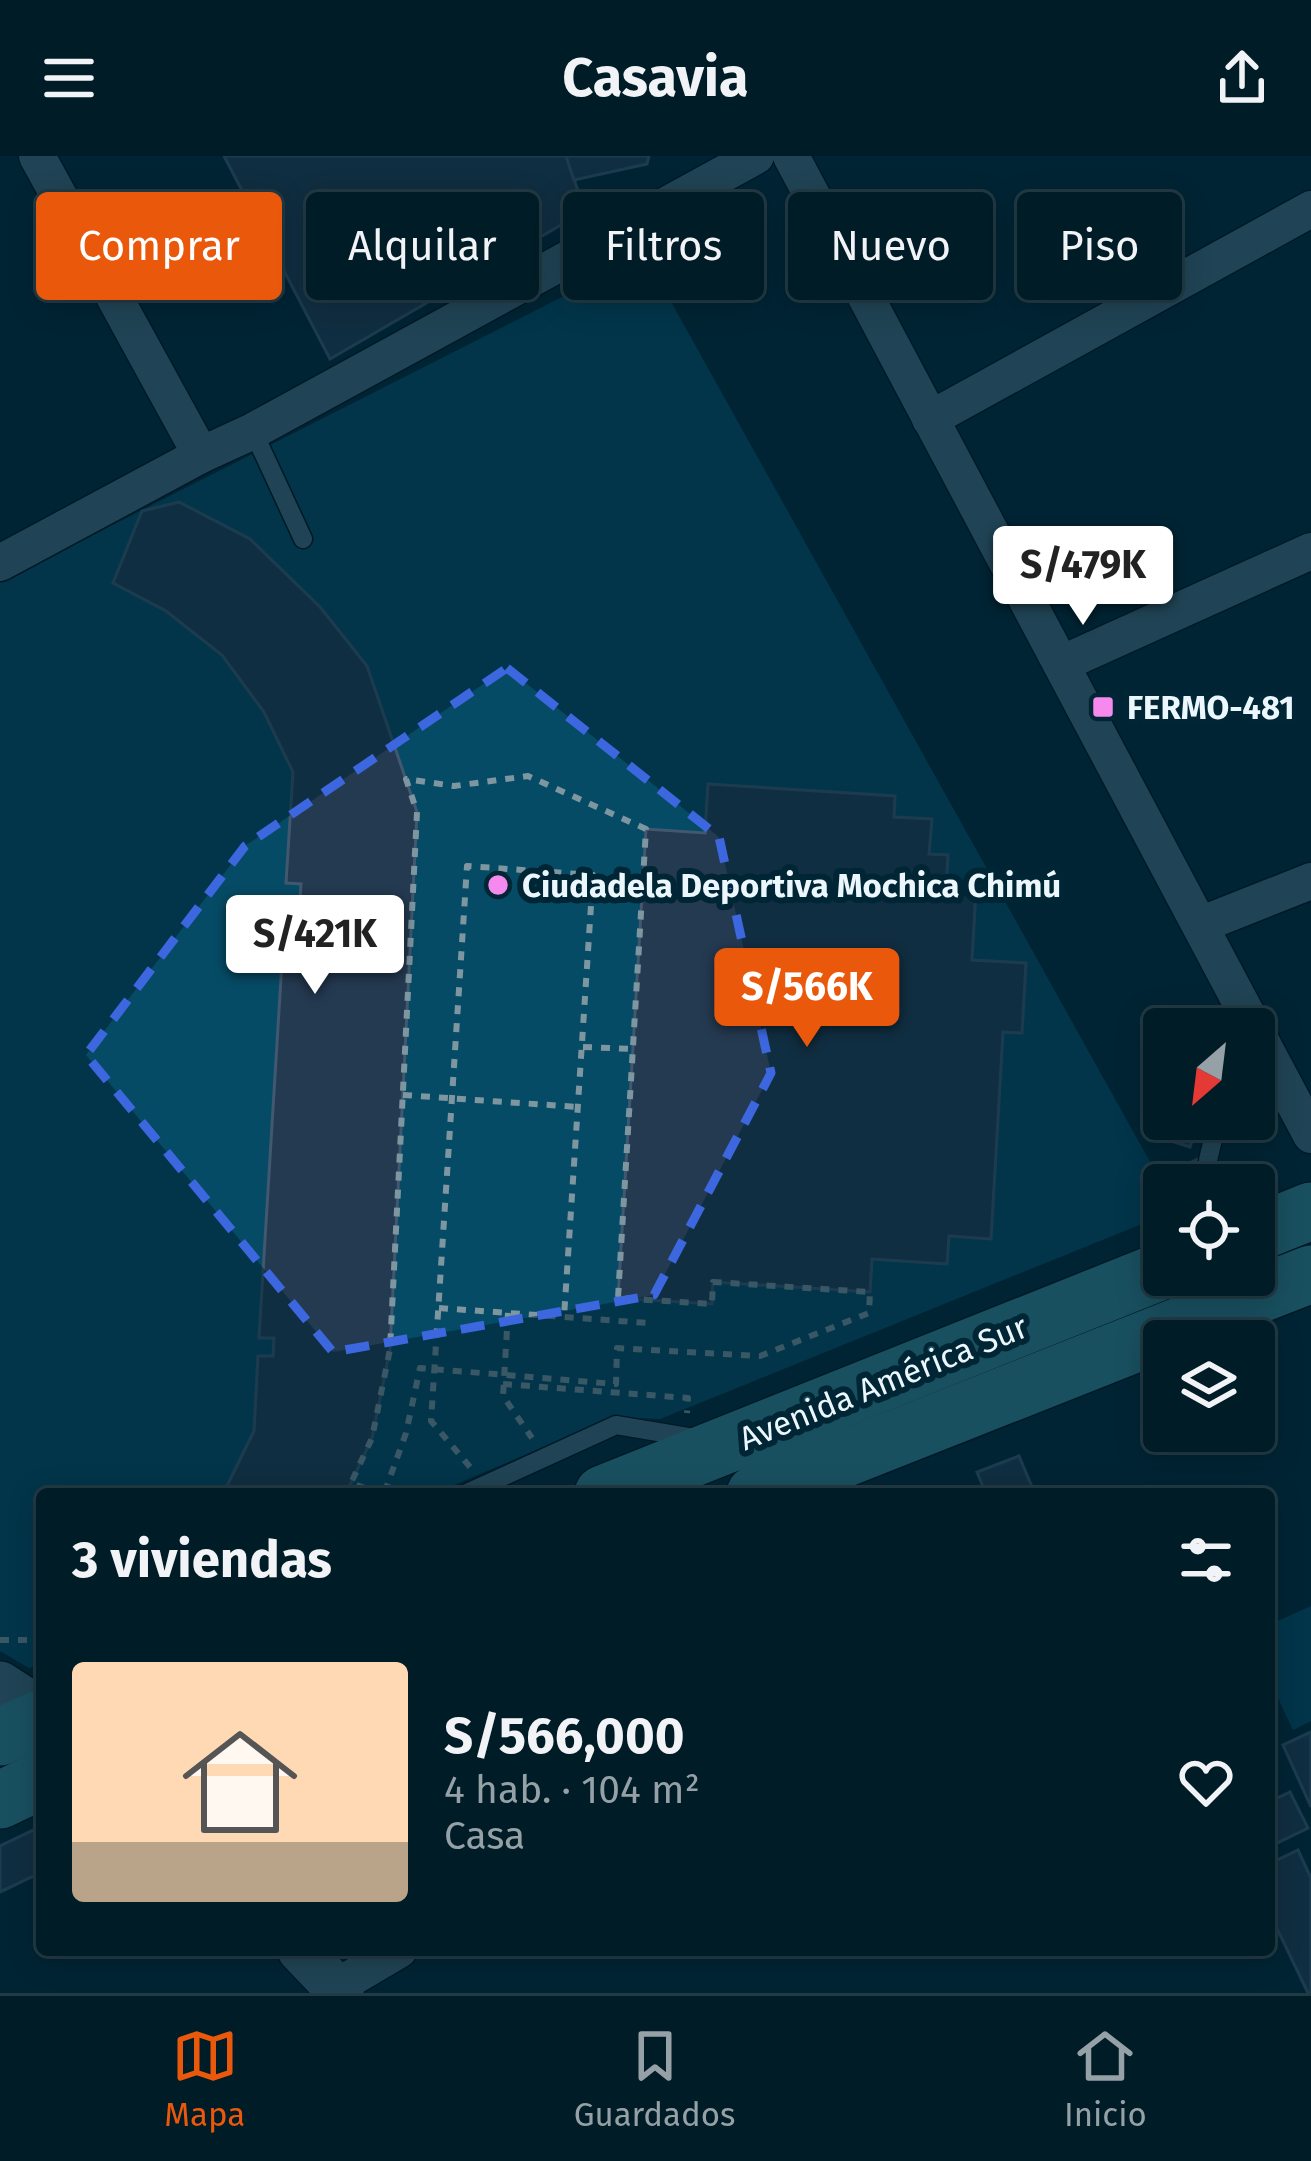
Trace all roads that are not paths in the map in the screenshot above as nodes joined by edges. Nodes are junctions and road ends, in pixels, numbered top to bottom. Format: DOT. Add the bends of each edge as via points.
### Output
graph roads {
  1 [pos="37,156"];
  2 [pos="756,156"];
  3 [pos="791,156"];
  4 [pos="1311,209"];
  5 [pos="930,419"];
  6 [pos="253,431"];
  7 [pos="201,455"];
  8 [pos="303,539"];
  9 [pos="1311,551"];
  10 [pos="0,563"];
  11 [pos="1061,664"];
  12 [pos="1311,881"];
  13 [pos="1200,925"];
  14 [pos="1235,1008"];
  15 [pos="1275,1095"];
  16 [pos="1311,1135"];
  17 [pos="1213,1140"];
  18 [pos="1208,1160"];
  19 [pos="1311,1211"];
  20 [pos="1275,1226"];
  21 [pos="1311,1274"];
  22 [pos="1143,1278"];
  23 [pos="728,1444"];
  24 [pos="478,1488"];
  25 [pos="618,1488"];
  26 [pos="770,1488"];
  27 [pos="0,1684"];
  28 [pos="36,1710"];
  29 [pos="36,1717"];
  30 [pos="0,1737"];
  31 [pos="36,1783"];
  32 [pos="0,1800"];
  33 [pos="306,1956"];
  34 [pos="390,1956"];
  35 [pos="339,1990"];
  1 -- 7 [label="street"];
  2 -- 6 [label="street"];
  3 -- 5 [label="street"];
  4 -- 5 [label="street"];
  5 -- 11 [label="street"];
  6 -- 7 [label="street"];
  6 -- 8 [label="lane"];
  7 -- 10 [label="street"];
  9 -- 11 [label="street"];
  11 -- 13 [label="street"];
  12 -- 13 [label="street"];
  13 -- 14 [label="street"];
  15 -- 16 [label="street"];
  17 -- 18 [label="lane"];
  19 -- 20 [label="main road"];
  21 -- 26 [label="main road, Avenida América Sur"];
  22 -- 23 [label="main road, Avenida América Sur"];
  23 -- 24 [label="lane" via="616,1425"];
  23 -- 25 [label="main road, Avenida América Sur"];
  27 -- 28 [label="street"];
  29 -- 30 [label="main road"];
  31 -- 32 [label="main road"];
  33 -- 35 [label="street"];
  34 -- 35 [label="street"];
}
